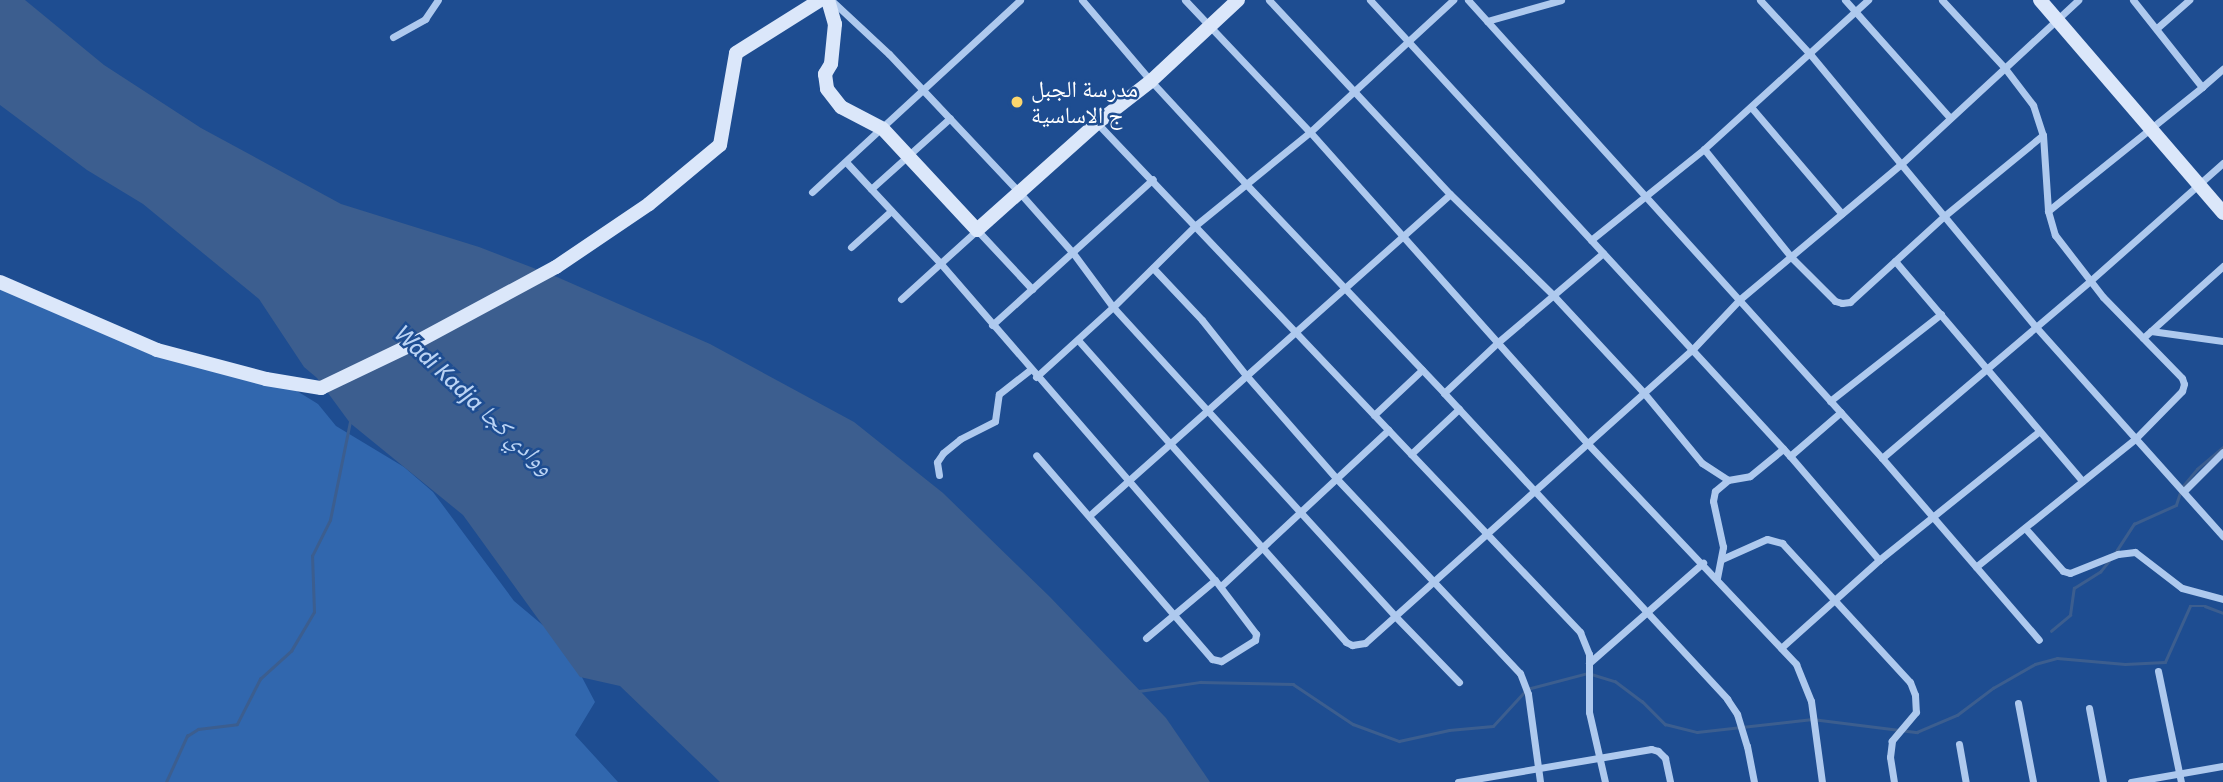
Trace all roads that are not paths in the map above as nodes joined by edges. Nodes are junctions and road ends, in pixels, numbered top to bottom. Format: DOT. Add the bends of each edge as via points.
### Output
graph roads {
  1 [pos="438,0"];
  2 [pos="820,0"];
  3 [pos="829,0"];
  4 [pos="1020,0"];
  5 [pos="1082,0"];
  6 [pos="1185,0"];
  7 [pos="1238,0"];
  8 [pos="1269,0"];
  9 [pos="1370,0"];
  10 [pos="1453,0"];
  11 [pos="1468,0"];
  12 [pos="1561,0"];
  13 [pos="1760,0"];
  14 [pos="1845,0"];
  15 [pos="1868,0"];
  16 [pos="1942,0"];
  17 [pos="2040,0"];
  18 [pos="2078,0"];
  19 [pos="2133,0"];
  20 [pos="2189,0"];
  21 [pos="1856,12"];
  22 [pos="2058,18"];
  23 [pos="1487,21"];
  24 [pos="1210,26"];
  25 [pos="2157,28"];
  26 [pos="393,37"];
  27 [pos="1410,43"];
  28 [pos="1810,54"];
  29 [pos="2004,68"];
  30 [pos="2223,69"];
  31 [pos="1151,81"];
  32 [pos="2202,87"];
  33 [pos="924,91"];
  34 [pos="1354,91"];
  35 [pos="1751,107"];
  36 [pos="950,118"];
  37 [pos="1950,118"];
  38 [pos="1097,123"];
  39 [pos="2152,128"];
  40 [pos="883,129"];
  41 [pos="1310,132"];
  42 [pos="2043,135"];
  43 [pos="1704,149"];
  44 [pos="909,156"];
  45 [pos="846,162"];
  46 [pos="2223,163"];
  47 [pos="1899,165"];
  48 [pos="1153,179"];
  49 [pos="1245,183"];
  50 [pos="2199,185"];
  51 [pos="871,189"];
  52 [pos="812,192"];
  53 [pos="1019,192"];
  54 [pos="1450,194"];
  55 [pos="1645,196"];
  56 [pos="891,211"];
  57 [pos="2048,211"];
  58 [pos="2223,213"];
  59 [pos="1842,214"];
  60 [pos="1943,217"];
  61 [pos="1196,225"];
  62 [pos="977,230"];
  63 [pos="1401,236"];
  64 [pos="1591,240"];
  65 [pos="851,247"];
  66 [pos="1073,253"];
  67 [pos="1603,253"];
  68 [pos="1791,257"];
  69 [pos="1895,261"];
  70 [pos="940,264"];
  71 [pos="2223,266"];
  72 [pos="1153,268"];
  73 [pos="2090,281"];
  74 [pos="0,282"];
  75 [pos="1343,286"];
  76 [pos="1032,289"];
  77 [pos="1553,295"];
  78 [pos="901,299"];
  79 [pos="1739,300"];
  80 [pos="1113,307"];
  81 [pos="1941,314"];
  82 [pos="992,325"];
  83 [pos="2035,326"];
  84 [pos="1296,331"];
  85 [pos="2151,331"];
  86 [pos="2143,338"];
  87 [pos="1078,340"];
  88 [pos="2223,341"];
  89 [pos="1497,343"];
  90 [pos="1691,351"];
  91 [pos="1986,368"];
  92 [pos="1030,370"];
  93 [pos="1422,370"];
  94 [pos="1245,374"];
  95 [pos="1036,377"];
  96 [pos="1444,393"];
  97 [pos="1644,393"];
  98 [pos="1830,401"];
  99 [pos="1207,408"];
  100 [pos="1459,409"];
  101 [pos="1841,412"];
  102 [pos="1374,415"];
  103 [pos="1388,430"];
  104 [pos="2038,432"];
  105 [pos="2134,439"];
  106 [pos="1168,443"];
  107 [pos="1588,443"];
  108 [pos="1783,449"];
  109 [pos="2223,452"];
  110 [pos="1411,454"];
  111 [pos="1036,455"];
  112 [pos="1790,456"];
  113 [pos="1882,458"];
  114 [pos="939,475"];
  115 [pos="1336,478"];
  116 [pos="1128,480"];
  117 [pos="1728,480"];
  118 [pos="2082,481"];
  119 [pos="2185,490"];
  120 [pos="1535,491"];
  121 [pos="1300,512"];
  122 [pos="1090,514"];
  123 [pos="1932,517"];
  124 [pos="2025,528"];
  125 [pos="1486,535"];
  126 [pos="2223,536"];
  127 [pos="1262,547"];
  128 [pos="1722,559"];
  129 [pos="1879,561"];
  130 [pos="1703,563"];
  131 [pos="1976,568"];
  132 [pos="1717,578"];
  133 [pos="1435,581"];
  134 [pos="1218,583"];
  135 [pos="2223,599"];
  136 [pos="1834,601"];
  137 [pos="1176,614"];
  138 [pos="1648,614"];
  139 [pos="1395,616"];
  140 [pos="1146,638"];
  141 [pos="2039,640"];
  142 [pos="1781,648"];
  143 [pos="1588,663"];
  144 [pos="2158,671"];
  145 [pos="1459,682"];
  146 [pos="2018,703"];
  147 [pos="2089,708"];
  148 [pos="1959,744"];
  149 [pos="1601,756"];
  150 [pos="2223,766"];
  151 [pos="1537,768"];
  152 [pos="2180,778"];
  153 [pos="1473,781"];
  154 [pos="1458,782"];
  155 [pos="1540,782"];
  156 [pos="1605,782"];
  157 [pos="1671,782"];
  158 [pos="1754,782"];
  159 [pos="1822,782"];
  160 [pos="1894,782"];
  161 [pos="1966,782"];
  162 [pos="2033,782"];
  163 [pos="2103,782"];
  164 [pos="2131,782"];
  1 -- 26 [label="street" via="425,19"];
  2 -- 74 [label="main road" via="736,53 720,145 649,204 556,268 321,388 266,379 157,350"];
  3 -- 33 [label="street"];
  3 -- 40 [label="main road" via="835,24 831,64 825,74 827,89 841,107"];
  4 -- 33 [label="street"];
  5 -- 31 [label="street"];
  6 -- 24 [label="street"];
  7 -- 24 [label="main road"];
  8 -- 34 [label="street"];
  9 -- 27 [label="street"];
  10 -- 27 [label="street"];
  11 -- 23 [label="street"];
  12 -- 23 [label="street"];
  13 -- 28 [label="street"];
  14 -- 21 [label="street"];
  15 -- 21 [label="street"];
  16 -- 29 [label="street"];
  17 -- 22 [label="main road"];
  18 -- 22 [label="street"];
  19 -- 25 [label="street"];
  20 -- 25 [label="street"];
  21 -- 28 [label="street"];
  21 -- 37 [label="street"];
  22 -- 29 [label="street"];
  22 -- 39 [label="main road"];
  23 -- 55 [label="street"];
  24 -- 31 [label="main road"];
  24 -- 41 [label="street"];
  25 -- 32 [label="street"];
  27 -- 34 [label="street"];
  27 -- 64 [label="street"];
  28 -- 35 [label="street"];
  28 -- 47 [label="street"];
  29 -- 37 [label="street"];
  29 -- 42 [label="street" via="2033,105"];
  30 -- 32 [label="street"];
  31 -- 38 [label="main road"];
  31 -- 49 [label="street"];
  32 -- 39 [label="street"];
  33 -- 36 [label="street"];
  33 -- 40 [label="street"];
  34 -- 41 [label="street"];
  34 -- 54 [label="street"];
  35 -- 43 [label="street"];
  35 -- 59 [label="street"];
  36 -- 44 [label="street"];
  36 -- 53 [label="street"];
  37 -- 47 [label="street"];
  38 -- 48 [label="street"];
  38 -- 53 [label="main road"];
  39 -- 50 [label="main road"];
  39 -- 57 [label="street"];
  40 -- 44 [label="main road"];
  40 -- 45 [label="street"];
  41 -- 49 [label="street"];
  41 -- 63 [label="street"];
  42 -- 57 [label="street"];
  42 -- 60 [label="street"];
  43 -- 55 [label="street"];
  43 -- 68 [label="street"];
  44 -- 51 [label="street"];
  44 -- 62 [label="main road"];
  45 -- 51 [label="street"];
  45 -- 52 [label="street"];
  46 -- 50 [label="street"];
  47 -- 59 [label="street"];
  47 -- 60 [label="street"];
  48 -- 61 [label="street"];
  48 -- 66 [label="street"];
  49 -- 61 [label="street"];
  49 -- 75 [label="street"];
  50 -- 58 [label="main road"];
  50 -- 73 [label="street"];
  51 -- 56 [label="street"];
  53 -- 62 [label="main road"];
  53 -- 66 [label="street"];
  54 -- 63 [label="street"];
  54 -- 77 [label="street"];
  55 -- 64 [label="street"];
  55 -- 79 [label="street"];
  56 -- 65 [label="street"];
  56 -- 70 [label="street"];
  57 -- 73 [label="street" via="2055,234"];
  59 -- 68 [label="street"];
  60 -- 69 [label="street"];
  60 -- 83 [label="street"];
  61 -- 72 [label="street"];
  61 -- 84 [label="street"];
  62 -- 70 [label="street"];
  62 -- 76 [label="street"];
  63 -- 75 [label="street"];
  63 -- 89 [label="street"];
  64 -- 67 [label="street"];
  66 -- 76 [label="street"];
  66 -- 80 [label="street"];
  67 -- 77 [label="street"];
  67 -- 90 [label="street"];
  68 -- 69 [label="street" via="1842,303 1850,302"];
  68 -- 79 [label="street"];
  69 -- 81 [label="street"];
  70 -- 78 [label="street"];
  70 -- 82 [label="street"];
  71 -- 85 [label="street"];
  72 -- 80 [label="street"];
  72 -- 94 [label="street"];
  73 -- 83 [label="street"];
  73 -- 86 [label="street"];
  75 -- 84 [label="street"];
  75 -- 93 [label="street"];
  76 -- 82 [label="street"];
  77 -- 89 [label="street"];
  77 -- 97 [label="street"];
  79 -- 90 [label="street"];
  79 -- 98 [label="street"];
  80 -- 87 [label="street"];
  80 -- 99 [label="street"];
  81 -- 91 [label="street"];
  81 -- 98 [label="street"];
  82 -- 92 [label="street"];
  83 -- 91 [label="street"];
  83 -- 105 [label="street"];
  84 -- 94 [label="street"];
  84 -- 102 [label="street"];
  85 -- 86 [label="street"];
  85 -- 88 [label="street"];
  86 -- 105 [label="street" via="2184,384"];
  87 -- 95 [label="street"];
  87 -- 106 [label="street"];
  89 -- 96 [label="street"];
  89 -- 107 [label="street"];
  90 -- 97 [label="street"];
  90 -- 108 [label="street"];
  91 -- 104 [label="street"];
  91 -- 113 [label="street"];
  92 -- 95 [label="street"];
  92 -- 114 [label="street" via="999,394 995,421 943,453 937,462"];
  93 -- 96 [label="street"];
  93 -- 102 [label="street"];
  94 -- 99 [label="street"];
  94 -- 115 [label="street"];
  95 -- 116 [label="street"];
  96 -- 100 [label="street"];
  97 -- 107 [label="street"];
  97 -- 117 [label="street" via="1702,463"];
  98 -- 101 [label="street"];
  99 -- 106 [label="street"];
  99 -- 121 [label="street"];
  100 -- 110 [label="street"];
  100 -- 120 [label="street"];
  101 -- 112 [label="street"];
  101 -- 113 [label="street"];
  102 -- 103 [label="street"];
  103 -- 110 [label="street"];
  103 -- 115 [label="street"];
  104 -- 118 [label="street"];
  104 -- 123 [label="street"];
  105 -- 118 [label="street"];
  105 -- 119 [label="street"];
  106 -- 116 [label="street"];
  106 -- 127 [label="street"];
  107 -- 120 [label="street"];
  107 -- 130 [label="street"];
  108 -- 112 [label="street"];
  108 -- 117 [label="street" via="1750,476"];
  109 -- 119 [label="street"];
  110 -- 125 [label="street"];
  111 -- 122 [label="street"];
  112 -- 129 [label="street"];
  113 -- 123 [label="street"];
  115 -- 121 [label="street"];
  115 -- 133 [label="street"];
  116 -- 122 [label="street"];
  116 -- 134 [label="street"];
  117 -- 128 [label="street" via="1715,491 1713,501"];
  118 -- 124 [label="street"];
  119 -- 126 [label="street"];
  120 -- 125 [label="street"];
  120 -- 138 [label="street"];
  121 -- 127 [label="street"];
  121 -- 139 [label="street"];
  122 -- 137 [label="street"];
  123 -- 129 [label="street"];
  123 -- 131 [label="street"];
  124 -- 131 [label="street"];
  124 -- 135 [label="street" via="2063,571 2070,573 2135,552 2182,589"];
  125 -- 133 [label="street"];
  125 -- 143 [label="street" via="1580,632 1587,643"];
  127 -- 134 [label="street"];
  127 -- 139 [label="street" via="1352,645 1365,643"];
  128 -- 132 [label="street"];
  128 -- 136 [label="street" via="1774,539"];
  129 -- 136 [label="street"];
  130 -- 132 [label="street"];
  130 -- 138 [label="street"];
  131 -- 141 [label="street"];
  132 -- 142 [label="street"];
  133 -- 139 [label="street"];
  133 -- 151 [label="street" via="1525,681"];
  134 -- 137 [label="street"];
  134 -- 137 [label="street" via="1256,634 1255,640 1216,662"];
  136 -- 142 [label="street"];
  136 -- 160 [label="street" via="1913,689 1916,712 1892,741"];
  137 -- 140 [label="street"];
  138 -- 143 [label="street"];
  138 -- 158 [label="street" via="1737,714"];
  139 -- 145 [label="street"];
  142 -- 159 [label="street" via="1804,680 1811,701"];
  143 -- 149 [label="street" via="1589,712"];
  144 -- 152 [label="street"];
  146 -- 162 [label="street"];
  147 -- 163 [label="street"];
  148 -- 161 [label="street"];
  149 -- 151 [label="street"];
  149 -- 156 [label="street"];
  149 -- 157 [label="street" via="1658,751 1665,758"];
  150 -- 152 [label="street"];
  151 -- 153 [label="street"];
  151 -- 155 [label="street"];
  152 -- 164 [label="street"];
  153 -- 154 [label="street"];
}
